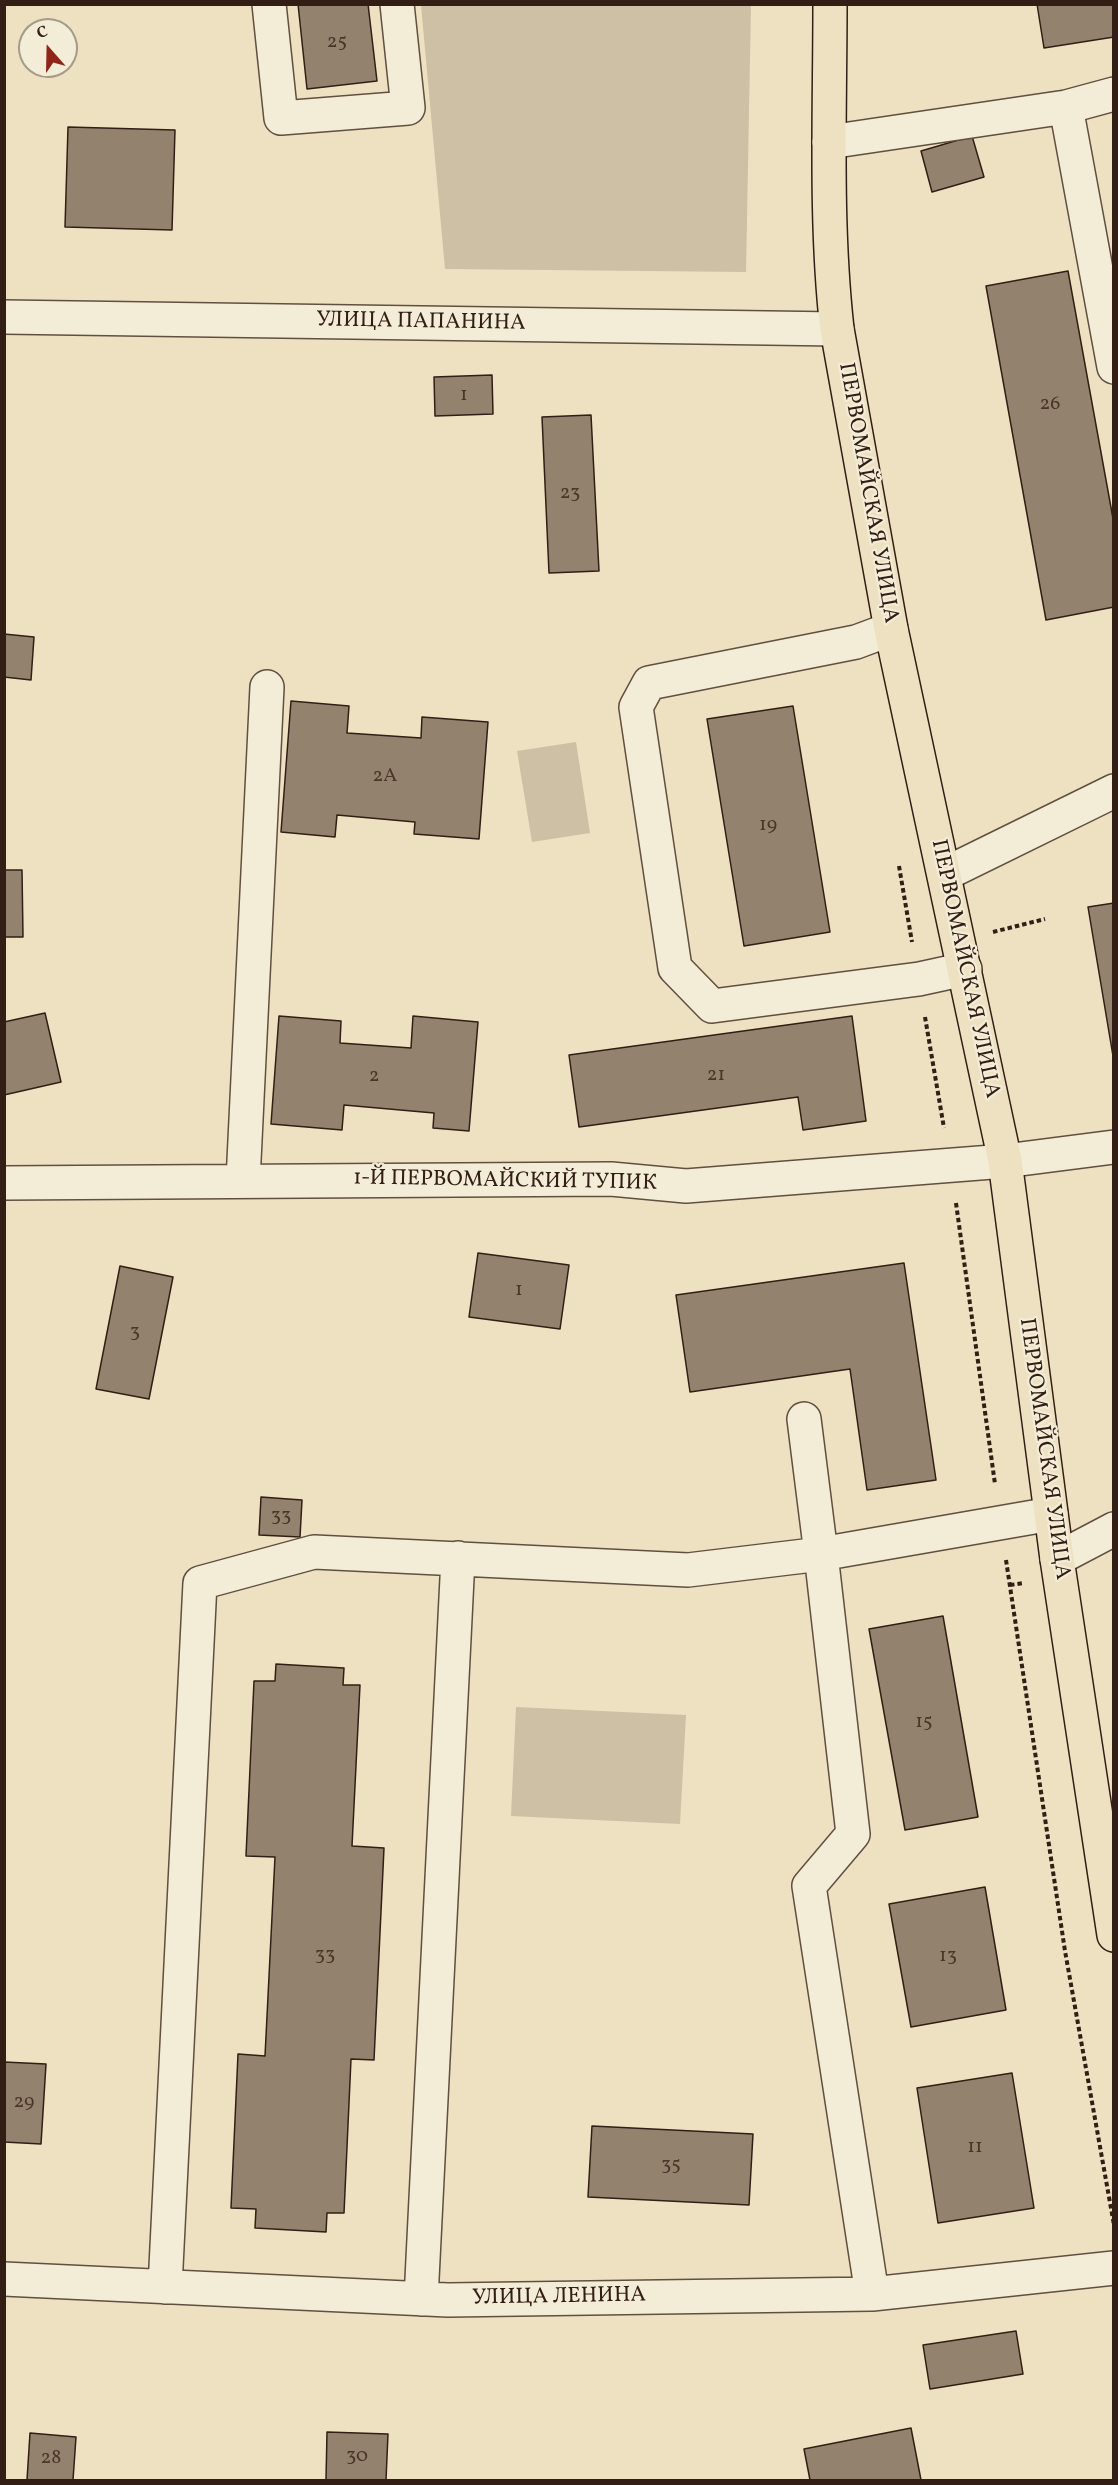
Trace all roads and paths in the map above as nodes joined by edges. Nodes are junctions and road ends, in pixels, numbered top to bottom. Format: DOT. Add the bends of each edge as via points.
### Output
graph roads {
  1 [pos="269,4"];
  2 [pos="397,4"];
  3 [pos="830,4"];
  4 [pos="1113,94"];
  5 [pos="1066,107"];
  6 [pos="829,142"];
  7 [pos="4,316"];
  8 [pos="837,329"];
  9 [pos="1113,367"];
  10 [pos="891,629"];
  11 [pos="267,687"];
  12 [pos="1113,791"];
  13 [pos="898,860"];
  14 [pos="945,874"];
  15 [pos="965,969"];
  16 [pos="919,980"];
  17 [pos="1113,1147"];
  18 [pos="1005,1161"];
  19 [pos="951,1166"];
  20 [pos="243,1181"];
  21 [pos="4,1183"];
  22 [pos="804,1419"];
  23 [pos="1051,1514"];
  24 [pos="1001,1521"];
  25 [pos="1113,1529"];
  26 [pos="820,1554"];
  27 [pos="458,1558"];
  28 [pos="1057,1559"];
  29 [pos="1113,1935"];
  30 [pos="1113,2225"];
  31 [pos="1113,2268"];
  32 [pos="4,2279"];
  33 [pos="165,2287"];
  34 [pos="872,2295"];
  35 [pos="421,2299"];
  1 -- 2 [label="street" via="281,118 408,108"];
  3 -- 6 [label="main road, ПЕРВОМАЙСКАЯ УЛИЦА"];
  4 -- 5 [label="street"];
  5 -- 6 [label="street"];
  5 -- 9 [label="street"];
  6 -- 8 [label="main road, ПЕРВОМАЙСКАЯ УЛИЦА" via="832,293"];
  7 -- 8 [label="street, УЛИЦА ПАПАНИНА"];
  8 -- 10 [label="main road, ПЕРВОМАЙСКАЯ УЛИЦА"];
  10 -- 14 [label="main road, ПЕРВОМАЙСКАЯ УЛИЦА"];
  10 -- 16 [label="street" via="856,642 649,683 636,707 675,968 712,1006"];
  11 -- 20 [label="street"];
  12 -- 14 [label="street"];
  13 -- 16 [label="path"];
  14 -- 15 [label="main road, ПЕРВОМАЙСКАЯ УЛИЦА"];
  15 -- 16 [label="street"];
  15 -- 18 [label="main road, ПЕРВОМАЙСКАЯ УЛИЦА"];
  16 -- 19 [label="path"];
  17 -- 18 [label="street, 1-Й ПЕРВОМАЙСКИЙ ТУПИК"];
  18 -- 19 [label="street, 1-Й ПЕРВОМАЙСКИЙ ТУПИК"];
  18 -- 23 [label="main road, ПЕРВОМАЙСКАЯ УЛИЦА"];
  19 -- 20 [label="street, 1-Й ПЕРВОМАЙСКИЙ ТУПИК" via="686,1186 611,1179"];
  19 -- 24 [label="path"];
  20 -- 21 [label="street, 1-Й ПЕРВОМАЙСКИЙ ТУПИК"];
  22 -- 26 [label="street"];
  23 -- 24 [label="street"];
  23 -- 28 [label="main road, ПЕРВОМАЙСКАЯ УЛИЦА"];
  24 -- 26 [label="street"];
  24 -- 30 [label="path" via="1065,1951"];
  25 -- 28 [label="street"];
  26 -- 27 [label="street" via="688,1570"];
  26 -- 34 [label="street" via="853,1834 808,1886"];
  27 -- 33 [label="street" via="314,1552 200,1583"];
  27 -- 35 [label="street"];
  28 -- 29 [label="main road, ПЕРВОМАЙСКАЯ УЛИЦА"];
  31 -- 34 [label="street, УЛИЦА ЛЕНИНА"];
  32 -- 33 [label="street, УЛИЦА ЛЕНИНА"];
  33 -- 35 [label="street, УЛИЦА ЛЕНИНА"];
  34 -- 35 [label="street, УЛИЦА ЛЕНИНА"];
}
